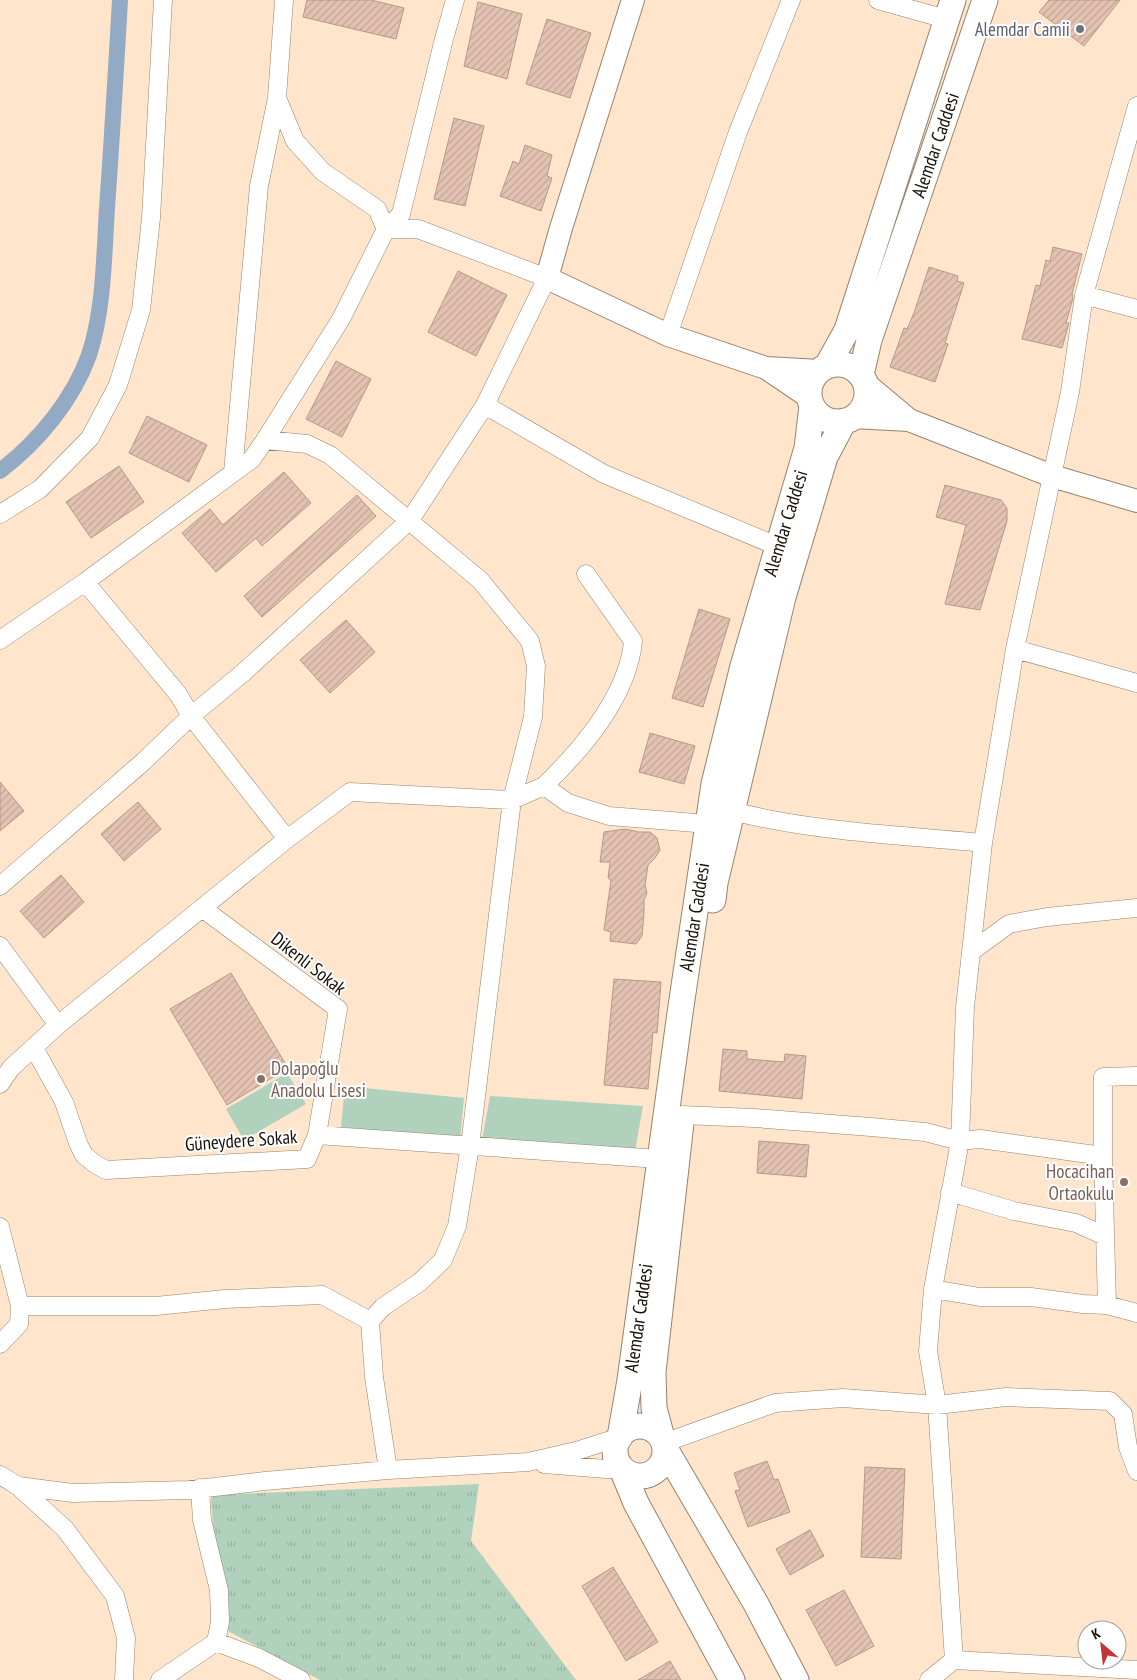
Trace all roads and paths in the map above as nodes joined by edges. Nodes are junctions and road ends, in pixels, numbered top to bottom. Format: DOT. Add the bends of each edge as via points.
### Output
graph roads {
  1 [pos="163,0"];
  2 [pos="284,0"];
  3 [pos="455,0"];
  4 [pos="634,0"];
  5 [pos="791,0"];
  6 [pos="878,0"];
  7 [pos="985,0"];
  8 [pos="949,10"];
  9 [pos="277,98"];
  10 [pos="1137,106"];
  11 [pos="386,229"];
  12 [pos="547,278"];
  13 [pos="1084,295"];
  14 [pos="1137,309"];
  15 [pos="668,335"];
  16 [pos="766,368"];
  17 [pos="823,368"];
  18 [pos="863,380"];
  19 [pos="811,401"];
  20 [pos="485,405"];
  21 [pos="848,419"];
  22 [pos="909,420"];
  23 [pos="265,440"];
  24 [pos="233,472"];
  25 [pos="1052,476"];
  26 [pos="1137,501"];
  27 [pos="0,514"];
  28 [pos="410,520"];
  29 [pos="777,546"];
  30 [pos="586,574"];
  31 [pos="85,582"];
  32 [pos="0,640"];
  33 [pos="1015,649"];
  34 [pos="1137,683"];
  35 [pos="191,716"];
  36 [pos="544,786"];
  37 [pos="512,800"];
  38 [pos="732,811"];
  39 [pos="708,824"];
  40 [pos="287,839"];
  41 [pos="984,843"];
  42 [pos="0,886"];
  43 [pos="202,908"];
  44 [pos="1137,908"];
  45 [pos="0,946"];
  46 [pos="972,951"];
  47 [pos="58,1025"];
  48 [pos="34,1048"];
  49 [pos="1137,1076"];
  50 [pos="0,1084"];
  51 [pos="682,1115"];
  52 [pos="317,1135"];
  53 [pos="960,1141"];
  54 [pos="470,1146"];
  55 [pos="1103,1156"];
  56 [pos="659,1159"];
  57 [pos="950,1192"];
  58 [pos="0,1227"];
  59 [pos="1105,1236"];
  60 [pos="933,1289"];
  61 [pos="1107,1305"];
  62 [pos="20,1306"];
  63 [pos="1137,1313"];
  64 [pos="370,1321"];
  65 [pos="0,1344"];
  66 [pos="937,1405"];
  67 [pos="620,1437"];
  68 [pos="664,1443"];
  69 [pos="528,1462"];
  70 [pos="622,1469"];
  71 [pos="388,1470"];
  72 [pos="1137,1471"];
  73 [pos="0,1475"];
  74 [pos="18,1486"];
  75 [pos="200,1488"];
  76 [pos="216,1642"];
  77 [pos="954,1660"];
  78 [pos="1137,1670"];
  79 [pos="124,1680"];
  80 [pos="160,1680"];
  81 [pos="301,1680"];
  82 [pos="732,1680"];
  83 [pos="796,1680"];
  84 [pos="929,1680"];
  1 -- 27 [label="street" via="151,218 141,310 118,385 90,438 40,489"];
  2 -- 9 [label="street"];
  3 -- 11 [label="street" via="400,214"];
  4 -- 12 [label="street"];
  5 -- 15 [label="street" via="738,132"];
  6 -- 8 [label="street"];
  7 -- 18 [label="main road, Alemdar Caddesi" via="869,340"];
  8 -- 17 [label="main road, Alemdar Caddesi" via="847,330"];
  9 -- 11 [label="street" via="295,141 323,172 377,209"];
  9 -- 24 [label="street" via="259,186"];
  10 -- 13 [label="street"];
  11 -- 12 [label="street" via="418,229"];
  11 -- 23 [label="street" via="342,320"];
  12 -- 15 [label="street"];
  12 -- 20 [label="street"];
  13 -- 14 [label="street"];
  13 -- 25 [label="street" via="1070,392"];
  15 -- 16 [label="street"];
  16 -- 17 [label="street"];
  16 -- 19 [label="street"];
  17 -- 18 [label="main road" via="846,365"];
  17 -- 19 [label="main road" via="813,378"];
  18 -- 21 [label="main road" via="867,394 865,403"];
  18 -- 22 [label="street"];
  19 -- 21 [label="main road" via="826,419"];
  19 -- 29 [label="main road, Alemdar Caddesi" via="807,448"];
  20 -- 28 [label="street"];
  20 -- 29 [label="street" via="604,474"];
  21 -- 22 [label="street"];
  21 -- 38 [label="main road, Alemdar Caddesi" via="825,457 783,597"];
  22 -- 25 [label="street"];
  23 -- 24 [label="street" via="252,459"];
  23 -- 28 [label="street" via="307,444 330,455"];
  24 -- 31 [label="street"];
  25 -- 26 [label="street"];
  25 -- 33 [label="street"];
  28 -- 35 [label="street" via="244,672"];
  28 -- 37 [label="street" via="480,580 530,641 536,666 533,717"];
  29 -- 39 [label="main road, Alemdar Caddesi" via="743,666 714,784"];
  30 -- 36 [label="street" via="633,641 631,656 614,701 570,761"];
  31 -- 32 [label="street"];
  31 -- 35 [label="street" via="178,694"];
  33 -- 34 [label="street"];
  33 -- 41 [label="street"];
  35 -- 40 [label="street"];
  35 -- 42 [label="street"];
  36 -- 37 [label="street"];
  36 -- 39 [label="street" via="568,803 609,816"];
  37 -- 40 [label="street" via="350,792"];
  37 -- 54 [label="street"];
  38 -- 41 [label="street" via="817,827"];
  38 -- 51 [label="main road, Alemdar Caddesi" via="715,883"];
  39 -- 56 [label="main road, Alemdar Caddesi"];
  40 -- 43 [label="street"];
  41 -- 46 [label="street"];
  43 -- 47 [label="street"];
  43 -- 52 [label="street, Dikenli Sokak" via="338,1008"];
  44 -- 46 [label="street" via="1008,924"];
  45 -- 47 [label="street"];
  46 -- 53 [label="street" via="965,1007"];
  47 -- 48 [label="street"];
  48 -- 50 [label="street"];
  48 -- 52 [label="street, Güneydere Sokak" via="64,1102 84,1155 106,1170 307,1159"];
  49 -- 55 [label="street" via="1103,1077"];
  51 -- 53 [label="street" via="925,1132"];
  51 -- 68 [label="main road, Alemdar Caddesi" via="653,1372 654,1408"];
  52 -- 54 [label="street, Güneydere Sokak"];
  53 -- 55 [label="street" via="980,1139"];
  53 -- 57 [label="street"];
  54 -- 56 [label="street, Güneydere Sokak"];
  54 -- 64 [label="street" via="458,1226 443,1260"];
  55 -- 59 [label="street"];
  56 -- 67 [label="main road, Alemdar Caddesi"];
  57 -- 59 [label="street" via="1014,1211 1076,1222"];
  57 -- 60 [label="street"];
  58 -- 62 [label="street"];
  59 -- 61 [label="street"];
  60 -- 61 [label="street" via="980,1297 1030,1297"];
  60 -- 66 [label="street" via="928,1351"];
  61 -- 63 [label="street"];
  62 -- 64 [label="street" via="156,1306 322,1294"];
  62 -- 65 [label="street" via="19,1324"];
  64 -- 71 [label="street" via="374,1377"];
  66 -- 68 [label="street" via="843,1398 775,1403"];
  66 -- 72 [label="street" via="1006,1397 1110,1400 1122,1414 1128,1447"];
  66 -- 77 [label="street"];
  67 -- 68 [label="main road" via="633,1427 649,1427"];
  67 -- 69 [label="street"];
  67 -- 70 [label="main road" via="616,1443 616,1457"];
  68 -- 70 [label="main road" via="664,1458 654,1472 638,1476"];
  68 -- 83 [label="main road, Alemdar Caddesi"];
  69 -- 70 [label="street"];
  69 -- 71 [label="street"];
  70 -- 82 [label="main road" via="636,1503"];
  71 -- 75 [label="street"];
  73 -- 74 [label="street"];
  74 -- 75 [label="street" via="73,1493"];
  74 -- 79 [label="street" via="65,1529 115,1596 126,1638"];
  75 -- 76 [label="street" via="202,1520 219,1590 220,1622"];
  76 -- 80 [label="street"];
  76 -- 81 [label="street" via="259,1658"];
  77 -- 78 [label="street"];
  77 -- 84 [label="street"];
}
